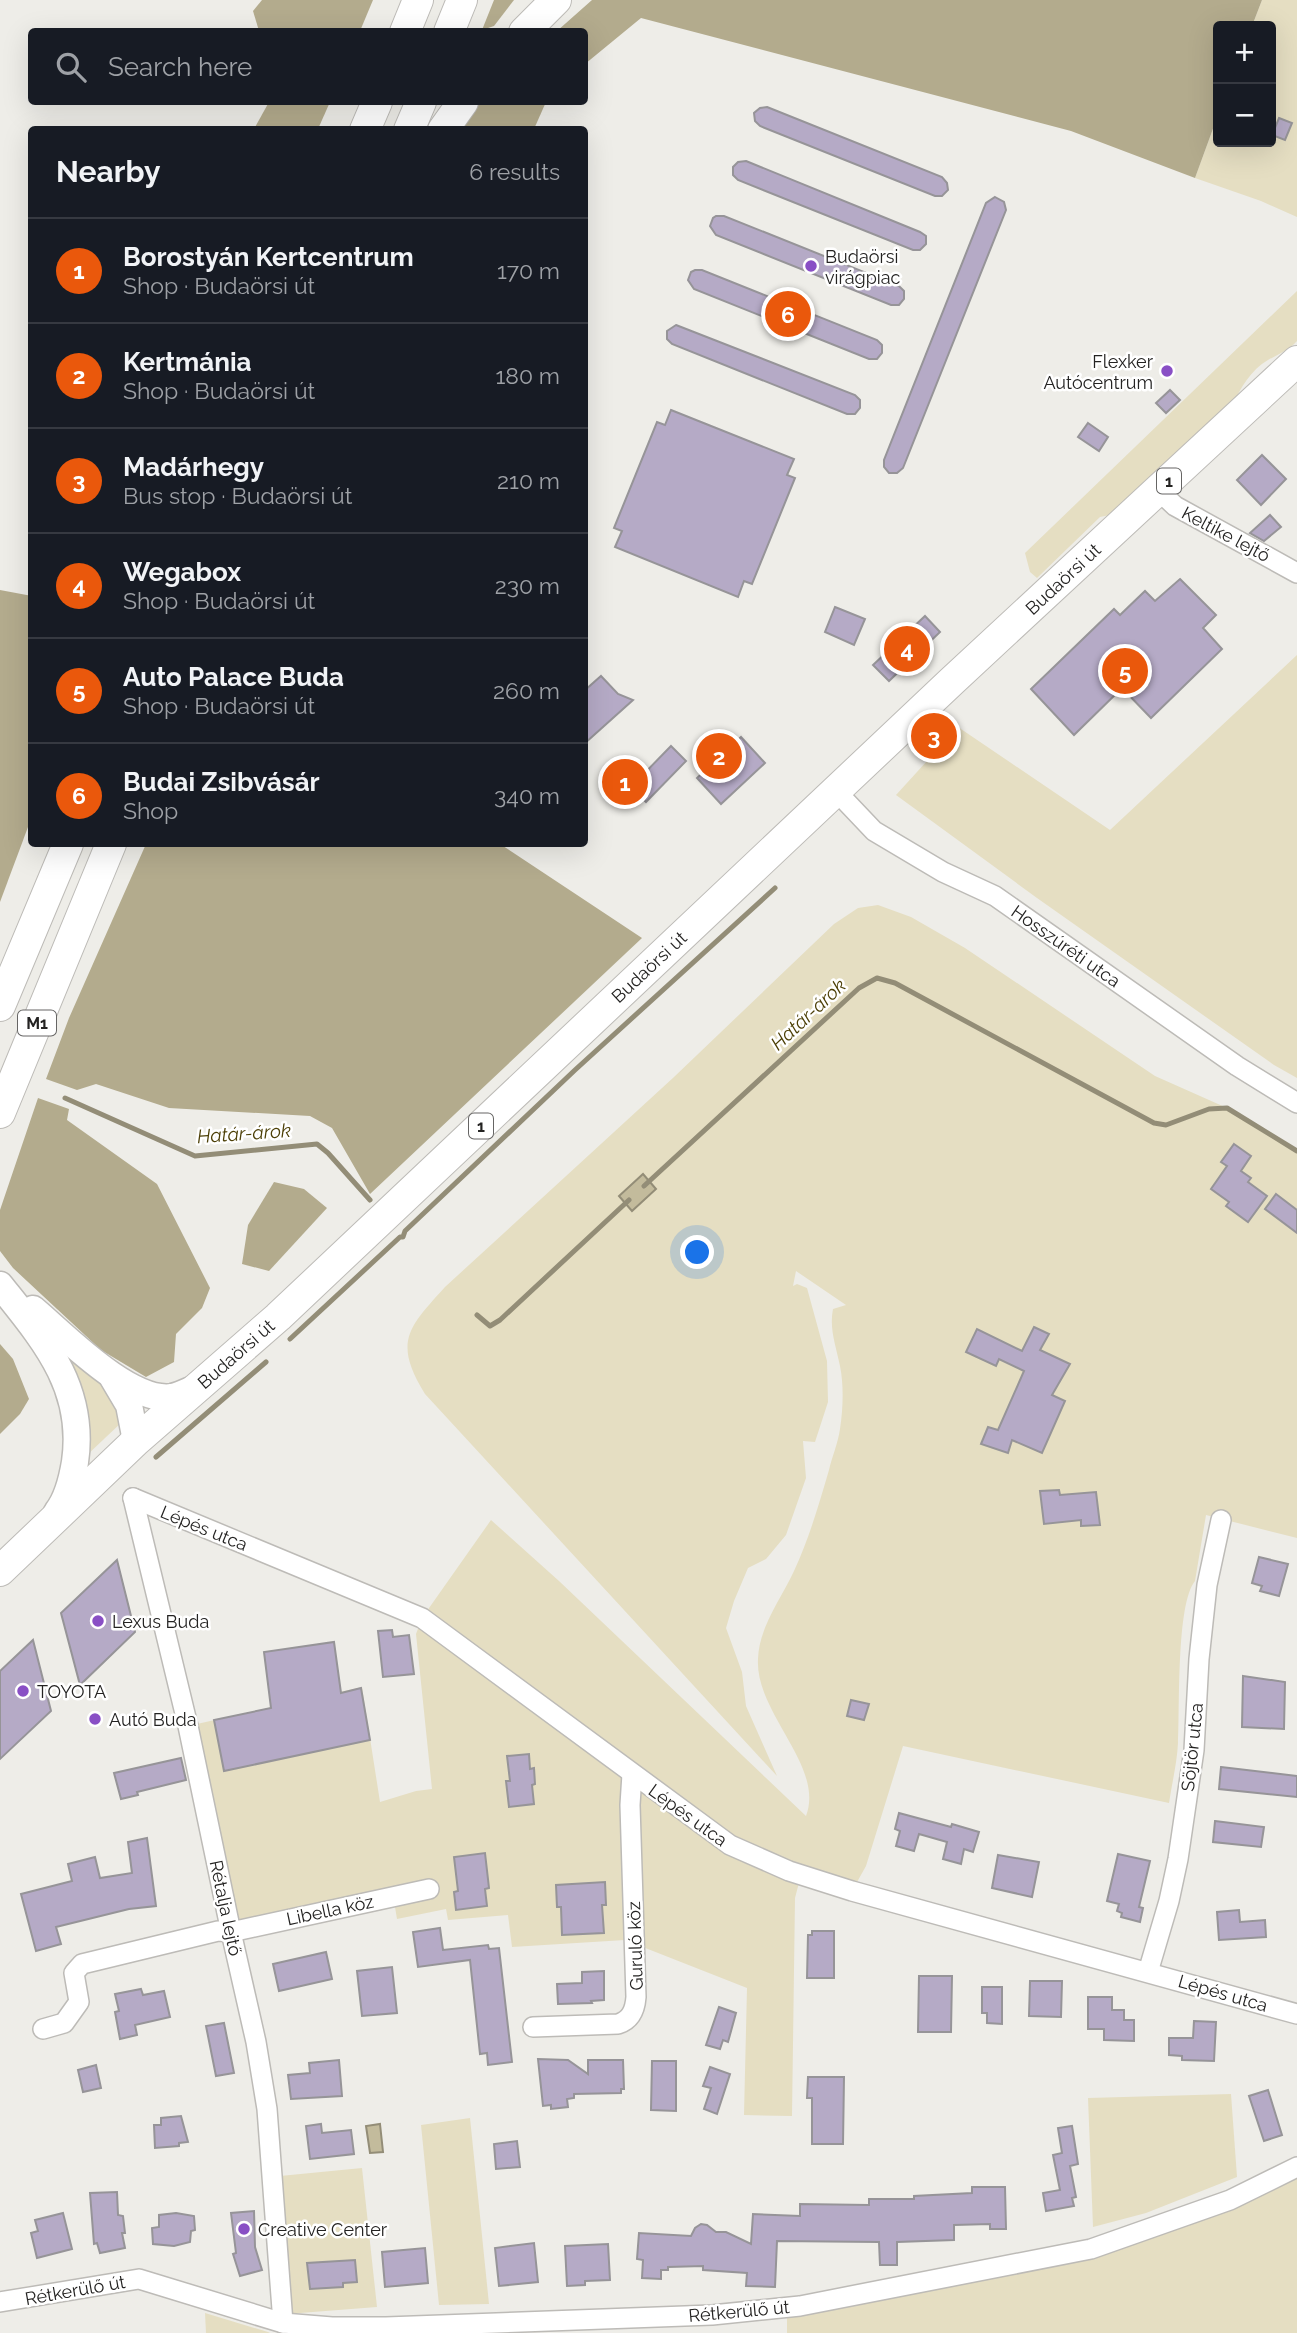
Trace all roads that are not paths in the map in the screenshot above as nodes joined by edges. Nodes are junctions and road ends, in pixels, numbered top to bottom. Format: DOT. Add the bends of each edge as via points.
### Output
graph roads {
  1 [pos="418,0"];
  2 [pos="462,0"];
  3 [pos="556,0"];
  4 [pos="407,28"];
  5 [pos="451,28"];
  6 [pos="528,28"];
  7 [pos="376,105"];
  8 [pos="420,105"];
  9 [pos="461,105"];
  10 [pos="367,126"];
  11 [pos="411,126"];
  12 [pos="446,126"];
  13 [pos="1297,361"];
  14 [pos="1158,491"];
  15 [pos="1297,573"];
  16 [pos="846,802"];
  17 [pos="67,847"];
  18 [pos="110,847"];
  19 [pos="0,1006"];
  20 [pos="1297,1103"];
  21 [pos="0,1113"];
  22 [pos="0,1283"];
  23 [pos="107,1371"];
  24 [pos="199,1387"];
  25 [pos="136,1441"];
  26 [pos="133,1498"];
  27 [pos="1221,1520"];
  28 [pos="46,1525"];
  29 [pos="0,1571"];
  30 [pos="632,1774"];
  31 [pos="429,1889"];
  32 [pos="230,1931"];
  33 [pos="1148,1972"];
  34 [pos="1297,2014"];
  35 [pos="533,2027"];
  36 [pos="43,2029"];
  37 [pos="1297,2167"];
  38 [pos="0,2302"];
  39 [pos="283,2323"];
  1 -- 4 [label="main road"];
  2 -- 5 [label="main road"];
  3 -- 6 [label="main road"];
  7 -- 10 [label="main road"];
  8 -- 11 [label="main road"];
  9 -- 12 [label="main road"];
  13 -- 14 [label="main road, Budaörsi út / 1"];
  14 -- 15 [label="street, Keltike lejtő" via="1175,506"];
  14 -- 16 [label="main road, Budaörsi út / 1" via="952,681"];
  16 -- 20 [label="street, Hosszúréti utca" via="874,831 995,896"];
  16 -- 24 [label="main road, Budaörsi út / 1"];
  17 -- 19 [label="main road, M1"];
  18 -- 21 [label="main road, M1"];
  22 -- 23 [label="street"];
  22 -- 28 [label="street" via="44,1340 71,1396 76,1452 72,1482 61,1507"];
  23 -- 24 [label="street" via="134,1390 154,1395 172,1397"];
  23 -- 25 [label="street" via="129,1405"];
  24 -- 25 [label="main road, Budaörsi út / 1"];
  25 -- 28 [label="main road, Budaörsi út / 1"];
  26 -- 30 [label="street, Lépés utca" via="422,1619"];
  26 -- 32 [label="street, Rétalja lejtő" via="188,1726"];
  27 -- 33 [label="street, Söjtör utca" via="1206,1597 1194,1750 1178,1859"];
  28 -- 29 [label="main road, Budaörsi út / 1"];
  30 -- 33 [label="street, Lépés utca" via="730,1845 789,1871"];
  30 -- 35 [label="street, Guruló köz" via="635,2009 629,2019 618,2024"];
  31 -- 32 [label="street, Libella köz"];
  32 -- 36 [label="street, Libella köz" via="82,1964 74,1973 79,2002 64,2024"];
  32 -- 39 [label="street, Rétalja lejtő" via="267,2109"];
  33 -- 34 [label="street, Lépés utca"];
  37 -- 39 [label="street, Rétkerülő út" via="1230,2200 1091,2249 800,2306 712,2315 386,2327"];
  38 -- 39 [label="street, Rétkerülő út" via="139,2279"];
}
